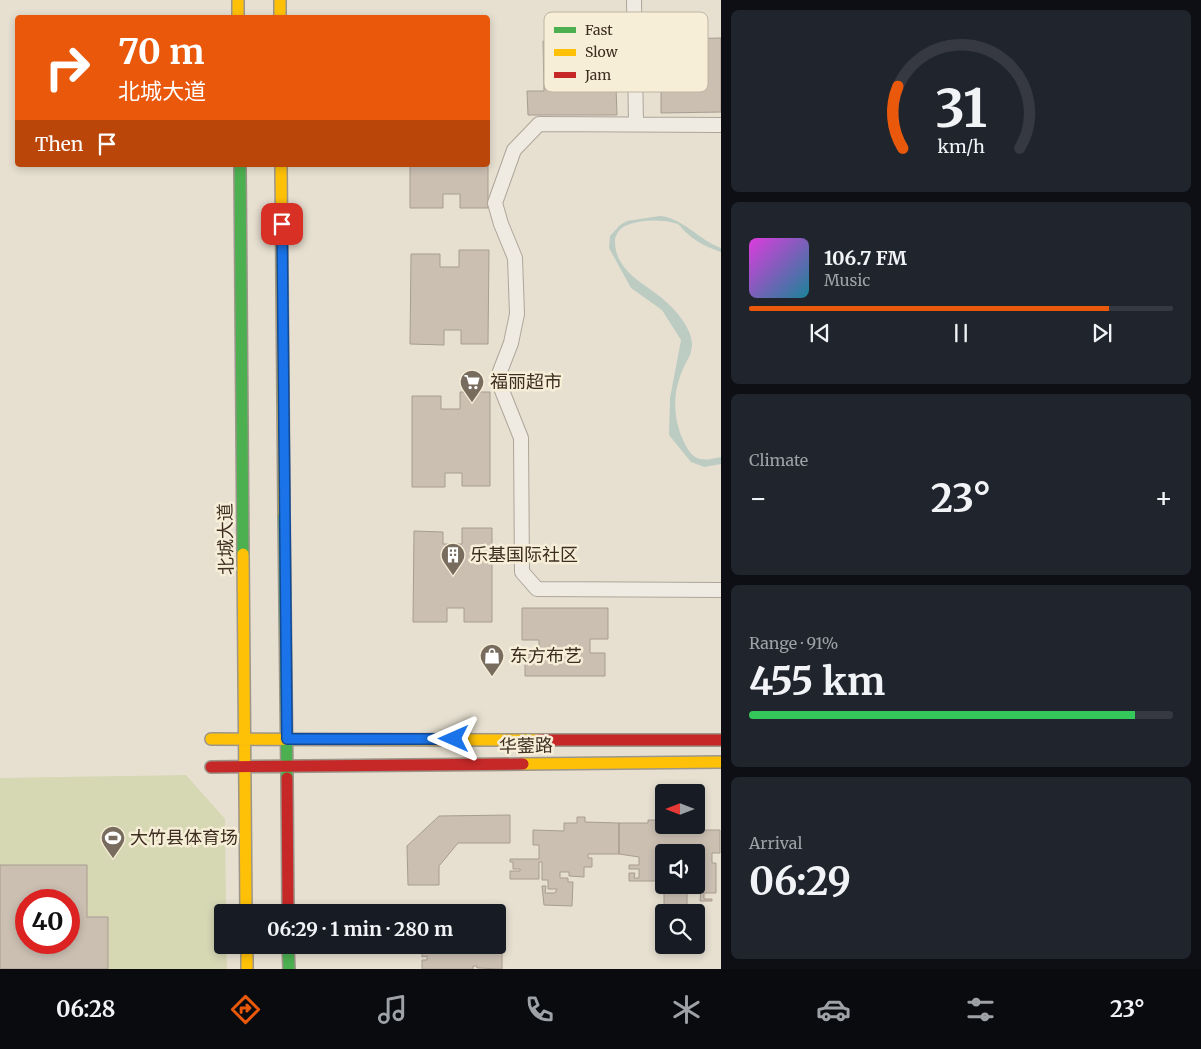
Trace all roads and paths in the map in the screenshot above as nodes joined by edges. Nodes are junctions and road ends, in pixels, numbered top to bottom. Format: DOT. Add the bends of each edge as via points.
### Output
graph roads {
  1 [pos="238,0"];
  2 [pos="280,0"];
  3 [pos="238,15"];
  4 [pos="280,15"];
  5 [pos="635,92"];
  6 [pos="636,124"];
  7 [pos="721,125"];
  8 [pos="240,167"];
  9 [pos="282,167"];
  10 [pos="721,590"];
  11 [pos="211,739"];
  12 [pos="245,739"];
  13 [pos="287,739"];
  14 [pos="721,740"];
  15 [pos="721,762"];
  16 [pos="287,766"];
  17 [pos="211,767"];
  18 [pos="245,767"];
  19 [pos="246,904"];
  20 [pos="288,904"];
  21 [pos="247,954"];
  22 [pos="288,954"];
  23 [pos="247,969"];
  24 [pos="288,969"];
  1 -- 3 [label="main road"];
  2 -- 4 [label="main road"];
  5 -- 6 [label="street"];
  6 -- 7 [label="street"];
  6 -- 10 [label="street" via="538,124 514,150 495,203 516,258 517,314 499,374 501,388 521,438 522,572 537,589"];
  8 -- 12 [label="main road, 北城大道"];
  9 -- 13 [label="main road"];
  11 -- 12 [label="main road, 华蓥路"];
  12 -- 13 [label="main road, 华蓥路"];
  12 -- 18 [label="main road, 北城大道"];
  13 -- 14 [label="main road, 华蓥路"];
  13 -- 16 [label="main road"];
  15 -- 16 [label="main road, 华蓥路"];
  16 -- 18 [label="main road, 华蓥路"];
  16 -- 20 [label="main road"];
  17 -- 18 [label="main road, 华蓥路"];
  18 -- 19 [label="main road, 北城大道"];
  21 -- 23 [label="main road"];
  22 -- 24 [label="main road"];
}
